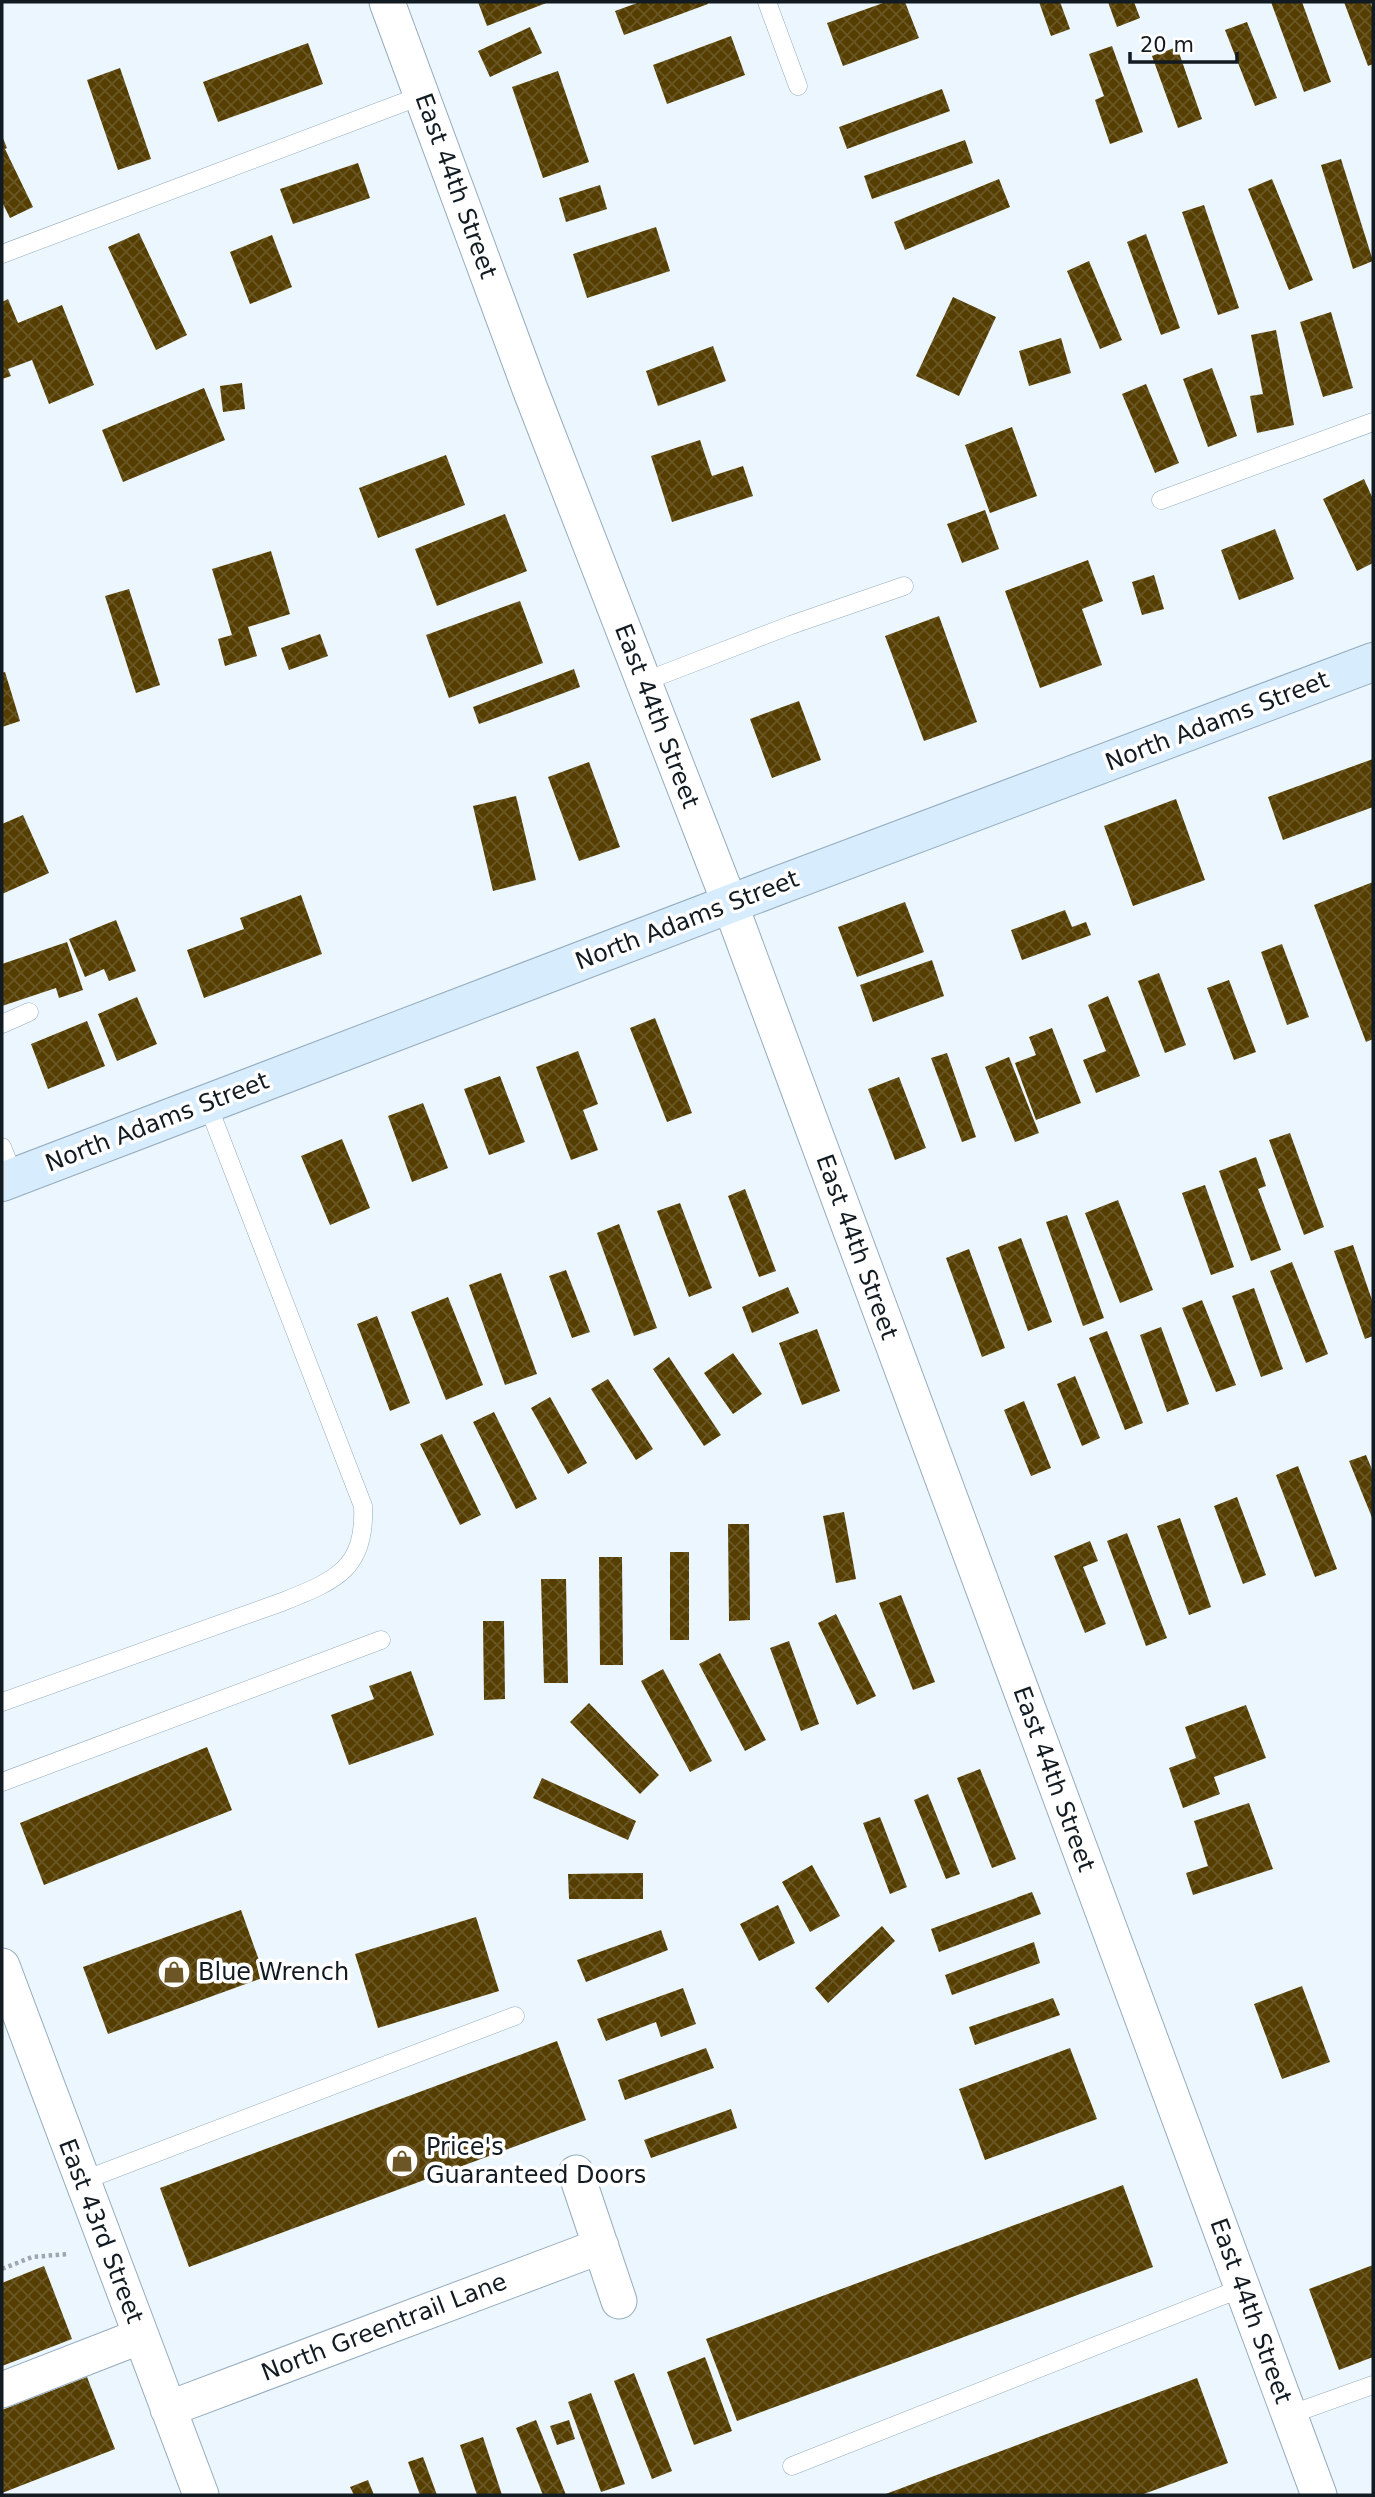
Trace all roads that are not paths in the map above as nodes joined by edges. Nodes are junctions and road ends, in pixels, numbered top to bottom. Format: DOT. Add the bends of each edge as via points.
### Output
graph roads {
  1 [pos="387,2"];
  2 [pos="767,2"];
  3 [pos="798,86"];
  4 [pos="423,95"];
  5 [pos="2,254"];
  6 [pos="1373,422"];
  7 [pos="1161,500"];
  8 [pos="904,586"];
  9 [pos="1373,663"];
  10 [pos="643,682"];
  11 [pos="730,904"];
  12 [pos="29,1012"];
  13 [pos="2,1024"];
  14 [pos="207,1103"];
  15 [pos="6,1169"];
  16 [pos="381,1640"];
  17 [pos="2,1702"];
  18 [pos="2,1782"];
  19 [pos="2,1966"];
  20 [pos="516,2016"];
  21 [pos="576,2174"];
  22 [pos="82,2180"];
  23 [pos="601,2246"];
  24 [pos="1242,2288"];
  25 [pos="619,2301"];
  26 [pos="141,2336"];
  27 [pos="1373,2385"];
  28 [pos="2,2390"];
  29 [pos="168,2409"];
  30 [pos="1289,2415"];
  31 [pos="792,2466"];
  32 [pos="201,2495"];
  33 [pos="1319,2495"];
  1 -- 4 [label="street, East 44th Street"];
  2 -- 3 [label="lane"];
  4 -- 5 [label="lane"];
  4 -- 10 [label="street, East 44th Street"];
  6 -- 7 [label="lane"];
  8 -- 10 [label="lane"];
  9 -- 11 [label="street, North Adams Street"];
  10 -- 11 [label="street, East 44th Street"];
  11 -- 14 [label="street, North Adams Street"];
  11 -- 24 [label="street, East 44th Street"];
  12 -- 13 [label="lane"];
  14 -- 15 [label="street, North Adams Street"];
  14 -- 17 [label="lane" via="363,1506 364,1527 356,1553 342,1573 303,1594"];
  16 -- 18 [label="lane"];
  19 -- 22 [label="street, East 43rd Street"];
  20 -- 22 [label="lane"];
  21 -- 23 [label="street"];
  22 -- 26 [label="street, East 43rd Street"];
  23 -- 25 [label="street"];
  23 -- 29 [label="street, North Greentrail Lane"];
  24 -- 30 [label="street, East 44th Street"];
  24 -- 31 [label="lane"];
  26 -- 28 [label="street"];
  26 -- 29 [label="street, East 43rd Street"];
  27 -- 30 [label="lane"];
  29 -- 32 [label="street, East 43rd Street"];
  30 -- 33 [label="street, East 44th Street"];
}
